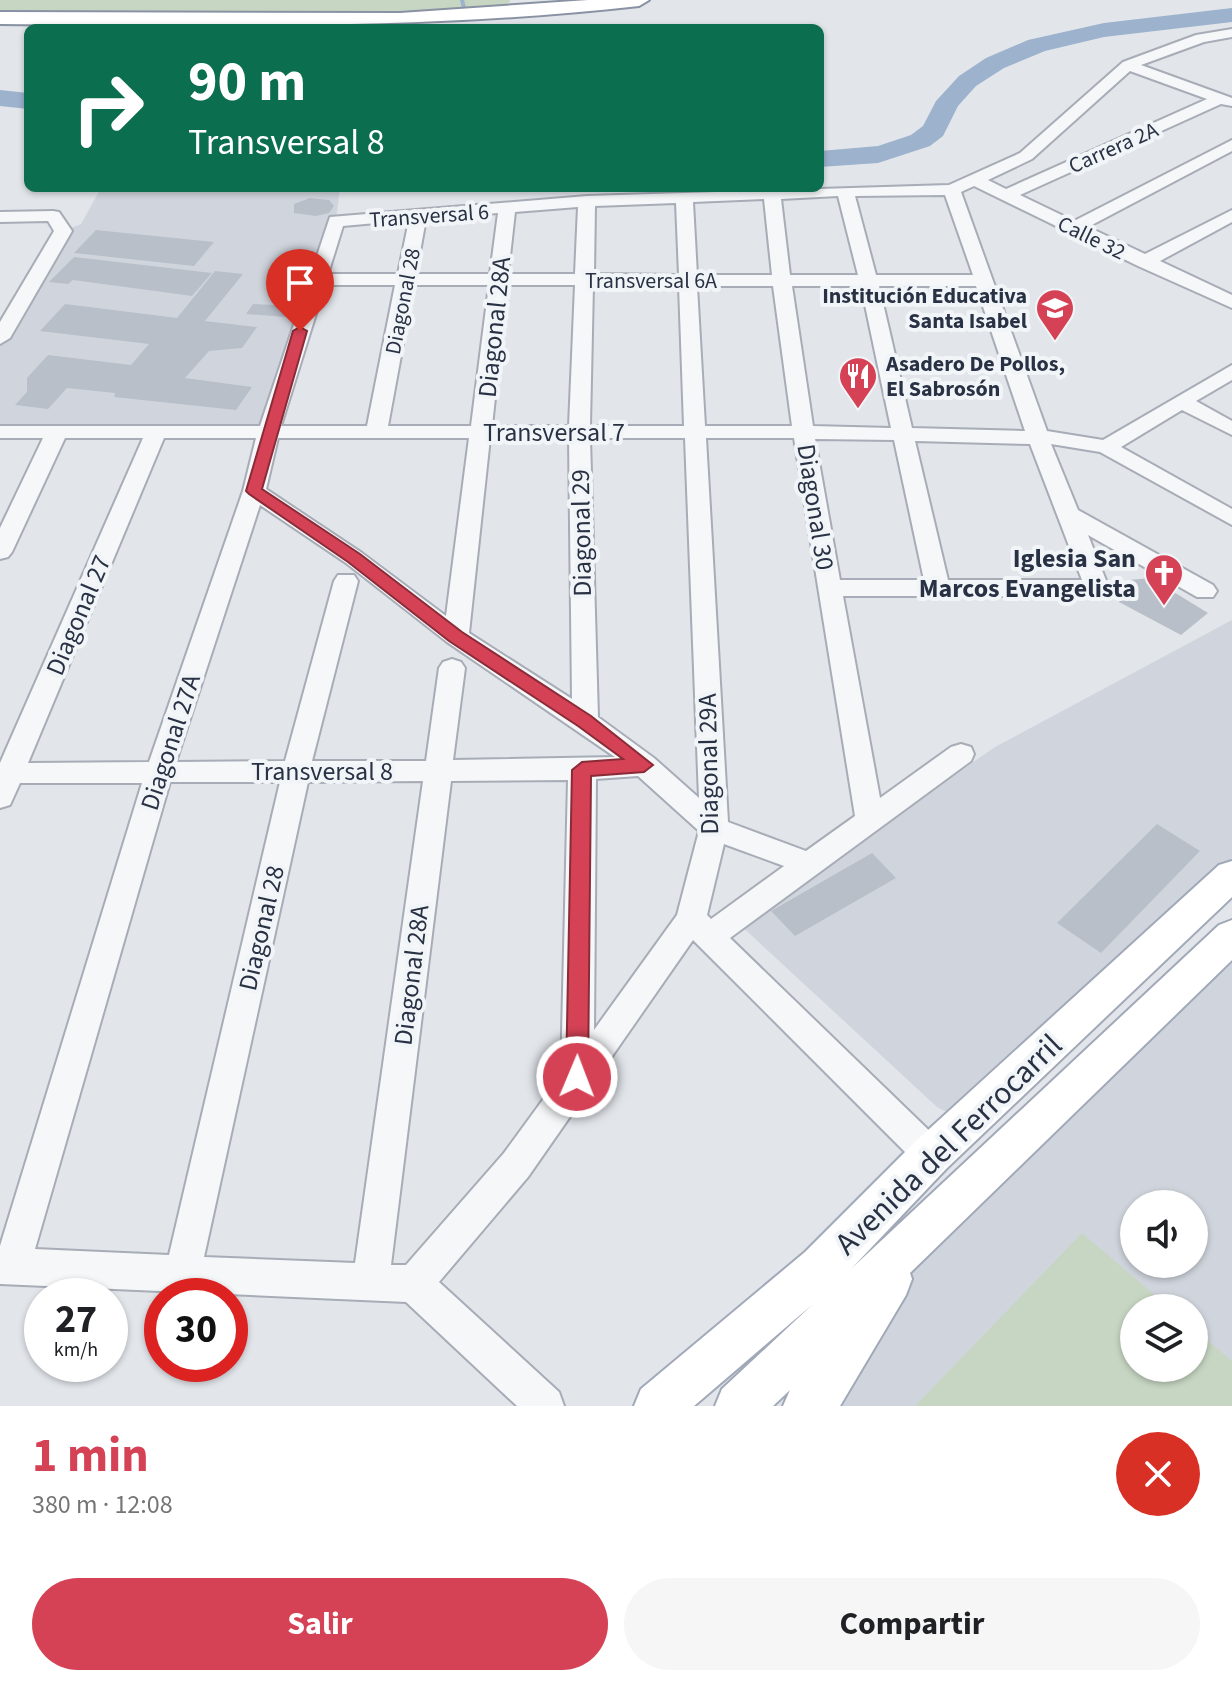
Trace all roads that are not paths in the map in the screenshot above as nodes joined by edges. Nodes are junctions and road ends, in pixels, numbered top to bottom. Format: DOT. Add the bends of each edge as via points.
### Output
graph roads {
  1 [pos="639,0"];
  2 [pos="0,18"];
  3 [pos="1232,33"];
  4 [pos="1128,65"];
  5 [pos="1226,101"];
  6 [pos="1232,145"];
  7 [pos="977,181"];
  8 [pos="952,190"];
  9 [pos="845,191"];
  10 [pos="808,192"];
  11 [pos="824,192"];
  12 [pos="772,193"];
  13 [pos="1006,195"];
  14 [pos="684,198"];
  15 [pos="587,201"];
  16 [pos="507,209"];
  17 [pos="1232,215"];
  18 [pos="418,216"];
  19 [pos="0,217"];
  20 [pos="336,221"];
  21 [pos="1073,228"];
  22 [pos="1144,262"];
  23 [pos="316,279"];
  24 [pos="408,280"];
  25 [pos="499,280"];
  26 [pos="686,280"];
  27 [pos="781,280"];
  28 [pos="868,280"];
  29 [pos="584,281"];
  30 [pos="986,281"];
  31 [pos="1229,298"];
  32 [pos="0,338"];
  33 [pos="1232,371"];
  34 [pos="1184,403"];
  35 [pos="1232,429"];
  36 [pos="579,431"];
  37 [pos="0,432"];
  38 [pos="57,432"];
  39 [pos="482,432"];
  40 [pos="694,432"];
  41 [pos="804,432"];
  42 [pos="156,433"];
  43 [pos="376,433"];
  44 [pos="268,434"];
  45 [pos="905,434"];
  46 [pos="1038,437"];
  47 [pos="1106,447"];
  48 [pos="254,491"];
  49 [pos="1068,514"];
  50 [pos="1232,518"];
  51 [pos="0,552"];
  52 [pos="346,581"];
  53 [pos="830,588"];
  54 [pos="938,588"];
  55 [pos="1205,591"];
  56 [pos="456,636"];
  57 [pos="452,668"];
  58 [pos="585,721"];
  59 [pos="961,754"];
  60 [pos="644,765"];
  61 [pos="438,770"];
  62 [pos="582,770"];
  63 [pos="159,772"];
  64 [pos="296,772"];
  65 [pos="3,781"];
  66 [pos="870,819"];
  67 [pos="714,828"];
  68 [pos="807,863"];
  69 [pos="1232,875"];
  70 [pos="701,927"];
  71 [pos="1232,936"];
  72 [pos="577,1077"];
  73 [pos="931,1155"];
  74 [pos="907,1248"];
  75 [pos="6,1266"];
  76 [pos="182,1276"];
  77 [pos="371,1282"];
  78 [pos="414,1284"];
  79 [pos="545,1406"];
  80 [pos="658,1406"];
  81 [pos="739,1406"];
  82 [pos="807,1406"];
  1 -- 2 [label="highway" via="401,19"];
  3 -- 4 [label="street" via="1201,38"];
  4 -- 5 [label="street"];
  4 -- 7 [label="street" via="1026,156"];
  5 -- 13 [label="street, Carrera 2A"];
  6 -- 21 [label="street"];
  7 -- 8 [label="street"];
  7 -- 13 [label="street, Calle 32"];
  8 -- 9 [label="street, Transversal 6"];
  8 -- 30 [label="street"];
  9 -- 11 [label="street, Transversal 6"];
  9 -- 28 [label="street"];
  10 -- 12 [label="street, Transversal 6"];
  12 -- 14 [label="street, Transversal 6"];
  12 -- 27 [label="street, Diagonal 30"];
  13 -- 21 [label="street, Calle 32"];
  14 -- 15 [label="street, Transversal 6"];
  14 -- 26 [label="street, Diagonal 29A"];
  15 -- 16 [label="street, Transversal 6"];
  15 -- 29 [label="street, Diagonal 29"];
  16 -- 18 [label="street, Transversal 6"];
  16 -- 25 [label="street, Diagonal 28A"];
  17 -- 22 [label="street"];
  18 -- 20 [label="street, Transversal 6"];
  18 -- 24 [label="street, Diagonal 28"];
  19 -- 32 [label="street" via="53,216 63,231"];
  20 -- 23 [label="street, Diagonal 27A"];
  21 -- 22 [label="street, Calle 32"];
  22 -- 31 [label="street, Calle 32"];
  23 -- 24 [label="street, Transversal 6A"];
  23 -- 44 [label="street, Diagonal 27A"];
  24 -- 25 [label="street, Transversal 6A"];
  24 -- 43 [label="street, Diagonal 28"];
  25 -- 29 [label="street, Transversal 6A"];
  25 -- 39 [label="street, Diagonal 28A"];
  26 -- 27 [label="street, Transversal 6A"];
  26 -- 29 [label="street, Transversal 6A"];
  26 -- 40 [label="street, Diagonal 29A"];
  27 -- 28 [label="street, Transversal 6A"];
  27 -- 41 [label="street, Diagonal 30"];
  28 -- 30 [label="street, Transversal 6A"];
  28 -- 45 [label="street"];
  29 -- 36 [label="street, Diagonal 29"];
  30 -- 46 [label="street"];
  33 -- 34 [label="street"];
  34 -- 35 [label="street"];
  34 -- 47 [label="street"];
  36 -- 39 [label="street, Transversal 7"];
  36 -- 40 [label="street, Transversal 7"];
  36 -- 58 [label="street, Diagonal 29"];
  37 -- 38 [label="street, Transversal 7"];
  38 -- 42 [label="street, Transversal 7"];
  38 -- 51 [label="street"];
  39 -- 43 [label="street, Transversal 7"];
  39 -- 56 [label="street, Diagonal 28A"];
  40 -- 41 [label="street, Transversal 7"];
  40 -- 67 [label="street, Diagonal 29A"];
  41 -- 45 [label="street, Transversal 7"];
  41 -- 53 [label="street, Diagonal 30"];
  42 -- 44 [label="street, Transversal 7"];
  42 -- 65 [label="street, Diagonal 27"];
  43 -- 44 [label="street, Transversal 7"];
  44 -- 48 [label="street, Diagonal 27A"];
  45 -- 46 [label="street, Transversal 7"];
  45 -- 54 [label="street"];
  46 -- 47 [label="street, Transversal 7"];
  46 -- 49 [label="street"];
  47 -- 50 [label="street, Transversal 7"];
  48 -- 56 [label="street"];
  48 -- 63 [label="street, Diagonal 27A"];
  49 -- 54 [label="street" via="1097,588"];
  49 -- 55 [label="street"];
  52 -- 64 [label="street, Diagonal 28"];
  53 -- 54 [label="street"];
  53 -- 66 [label="street, Diagonal 30"];
  56 -- 58 [label="street"];
  57 -- 61 [label="street, Diagonal 28A"];
  58 -- 60 [label="street"];
  59 -- 66 [label="street"];
  60 -- 62 [label="street, Transversal 8"];
  60 -- 67 [label="street"];
  61 -- 62 [label="street, Transversal 8"];
  61 -- 64 [label="street, Transversal 8"];
  61 -- 77 [label="street, Diagonal 28A"];
  62 -- 72 [label="street"];
  63 -- 64 [label="street, Transversal 8"];
  63 -- 65 [label="street, Transversal 8"];
  63 -- 75 [label="street, Diagonal 27A"];
  64 -- 76 [label="street, Diagonal 28"];
  66 -- 68 [label="street"];
  67 -- 68 [label="street"];
  67 -- 70 [label="street, Diagonal 29A"];
  68 -- 70 [label="street"];
  69 -- 73 [label="main road, Avenida del Ferrocarril"];
  70 -- 72 [label="street, Diagonal 29A"];
  70 -- 73 [label="street"];
  71 -- 74 [label="main road, Avenida del Ferrocarril"];
  72 -- 78 [label="street, Diagonal 29A" via="516,1165"];
  73 -- 80 [label="main road, Avenida del Ferrocarril" via="821,1268"];
  74 -- 81 [label="main road, Avenida del Ferrocarril"];
  74 -- 82 [label="main road" via="829,1384"];
  75 -- 76 [label="street"];
  76 -- 77 [label="street"];
  77 -- 78 [label="street"];
  78 -- 79 [label="street"];
}
